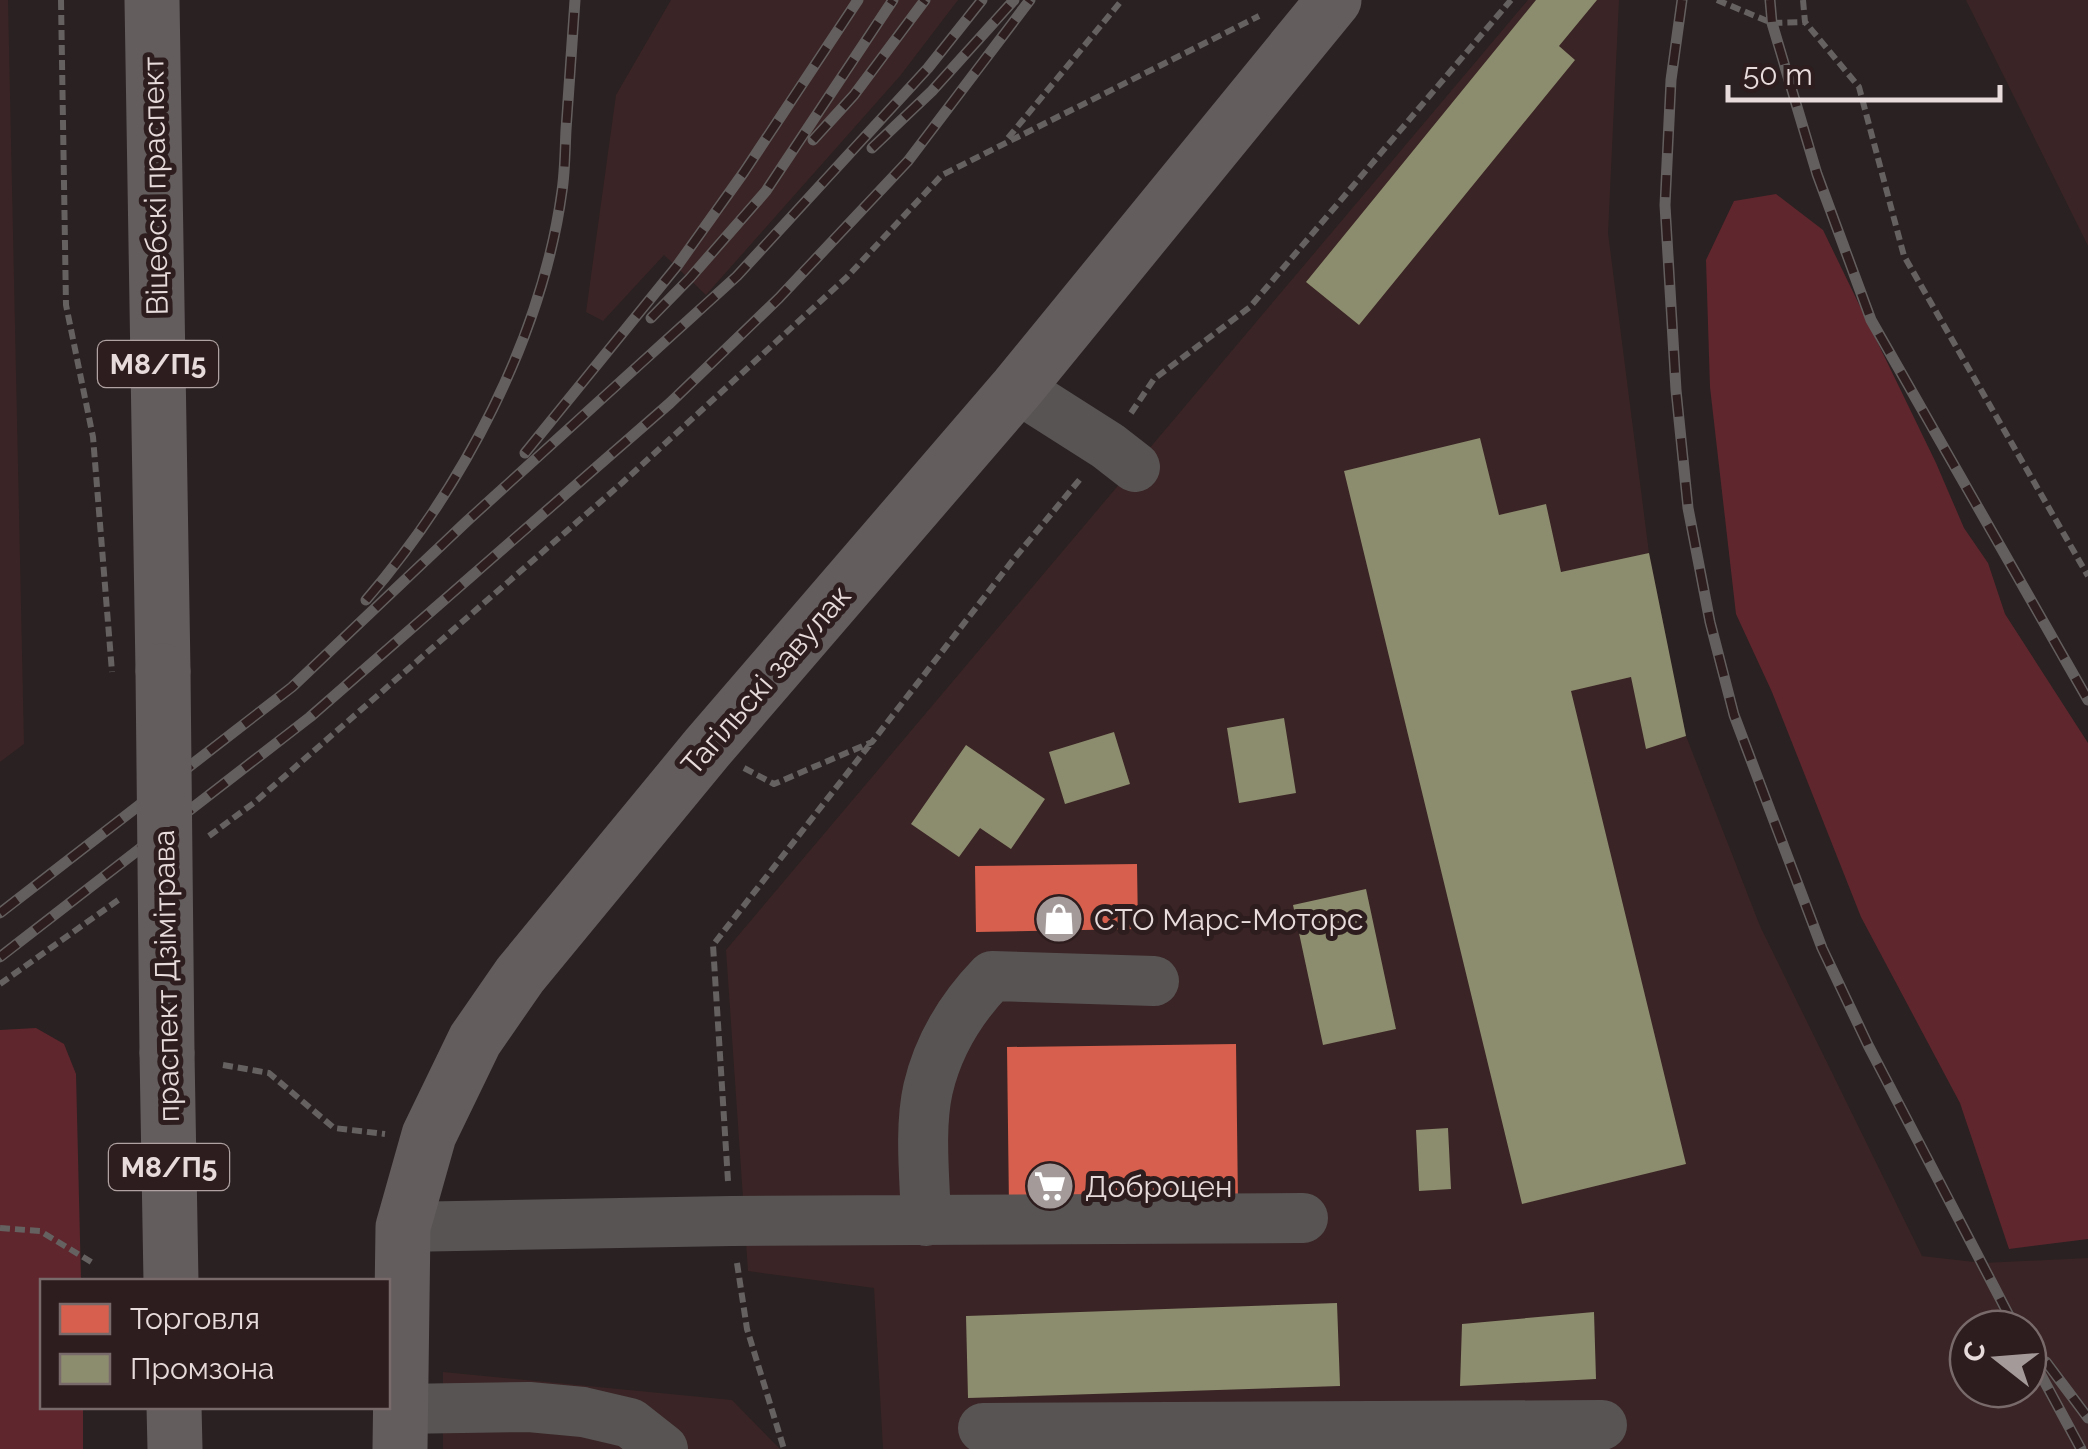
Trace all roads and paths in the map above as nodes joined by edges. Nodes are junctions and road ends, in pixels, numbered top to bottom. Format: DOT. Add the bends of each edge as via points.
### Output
graph roads {
  1 [pos="62,0"];
  2 [pos="152,0"];
  3 [pos="1122,0"];
  4 [pos="1334,0"];
  5 [pos="1717,0"];
  6 [pos="1803,0"];
  7 [pos="1275,8"];
  8 [pos="1805,22"];
  9 [pos="1004,142"];
  10 [pos="1017,388"];
  11 [pos="1136,467"];
  12 [pos="2088,576"];
  13 [pos="137,672"];
  14 [pos="872,742"];
  15 [pos="208,836"];
  16 [pos="128,893"];
  17 [pos="1154,981"];
  18 [pos="0,984"];
  19 [pos="222,1065"];
  20 [pos="400,1136"];
  21 [pos="1303,1218"];
  22 [pos="731,1221"];
  23 [pos="926,1221"];
  24 [pos="403,1227"];
  25 [pos="0,1228"];
  26 [pos="93,1263"];
  27 [pos="171,1279"];
  28 [pos="174,1409"];
  29 [pos="1602,1425"];
  30 [pos="983,1428"];
  31 [pos="400,1429"];
  32 [pos="1460,1437"];
  33 [pos="175,1449"];
  34 [pos="663,1449"];
  35 [pos="784,1449"];
  1 -- 13 [label="path" via="66,305"];
  2 -- 13 [label="main road, Віцебскі праспект / М8/П5"];
  3 -- 9 [label="path"];
  4 -- 10 [label="main road, Тагільскі завулак"];
  5 -- 8 [label="path" via="1772,22"];
  6 -- 8 [label="path"];
  7 -- 9 [label="path"];
  8 -- 12 [label="path" via="1859,88 1904,256"];
  9 -- 15 [label="path" via="942,175 847,277 622,483"];
  10 -- 11 [label="lane"];
  10 -- 24 [label="main road, Тагільскі завулак" via="520,975 474,1040 430,1135"];
  13 -- 27 [label="main road, праспект Дзімітрава / М8/П5, bridge" via="166,1053"];
  14 -- 22 [label="path" via="713,946"];
  16 -- 18 [label="path"];
  17 -- 23 [label="lane" via="992,976 971,998 944,1042 928,1090"];
  19 -- 20 [label="path" via="269,1073 334,1128"];
  21 -- 23 [label="lane"];
  22 -- 23 [label="lane"];
  22 -- 24 [label="lane"];
  22 -- 35 [label="path" via="746,1329"];
  24 -- 31 [label="main road, Тагільскі завулак"];
  25 -- 26 [label="path" via="40,1230"];
  28 -- 33 [label="main road"];
  29 -- 32 [label="lane"];
  30 -- 32 [label="lane"];
  31 -- 34 [label="lane" via="530,1407 630,1423"];
}
